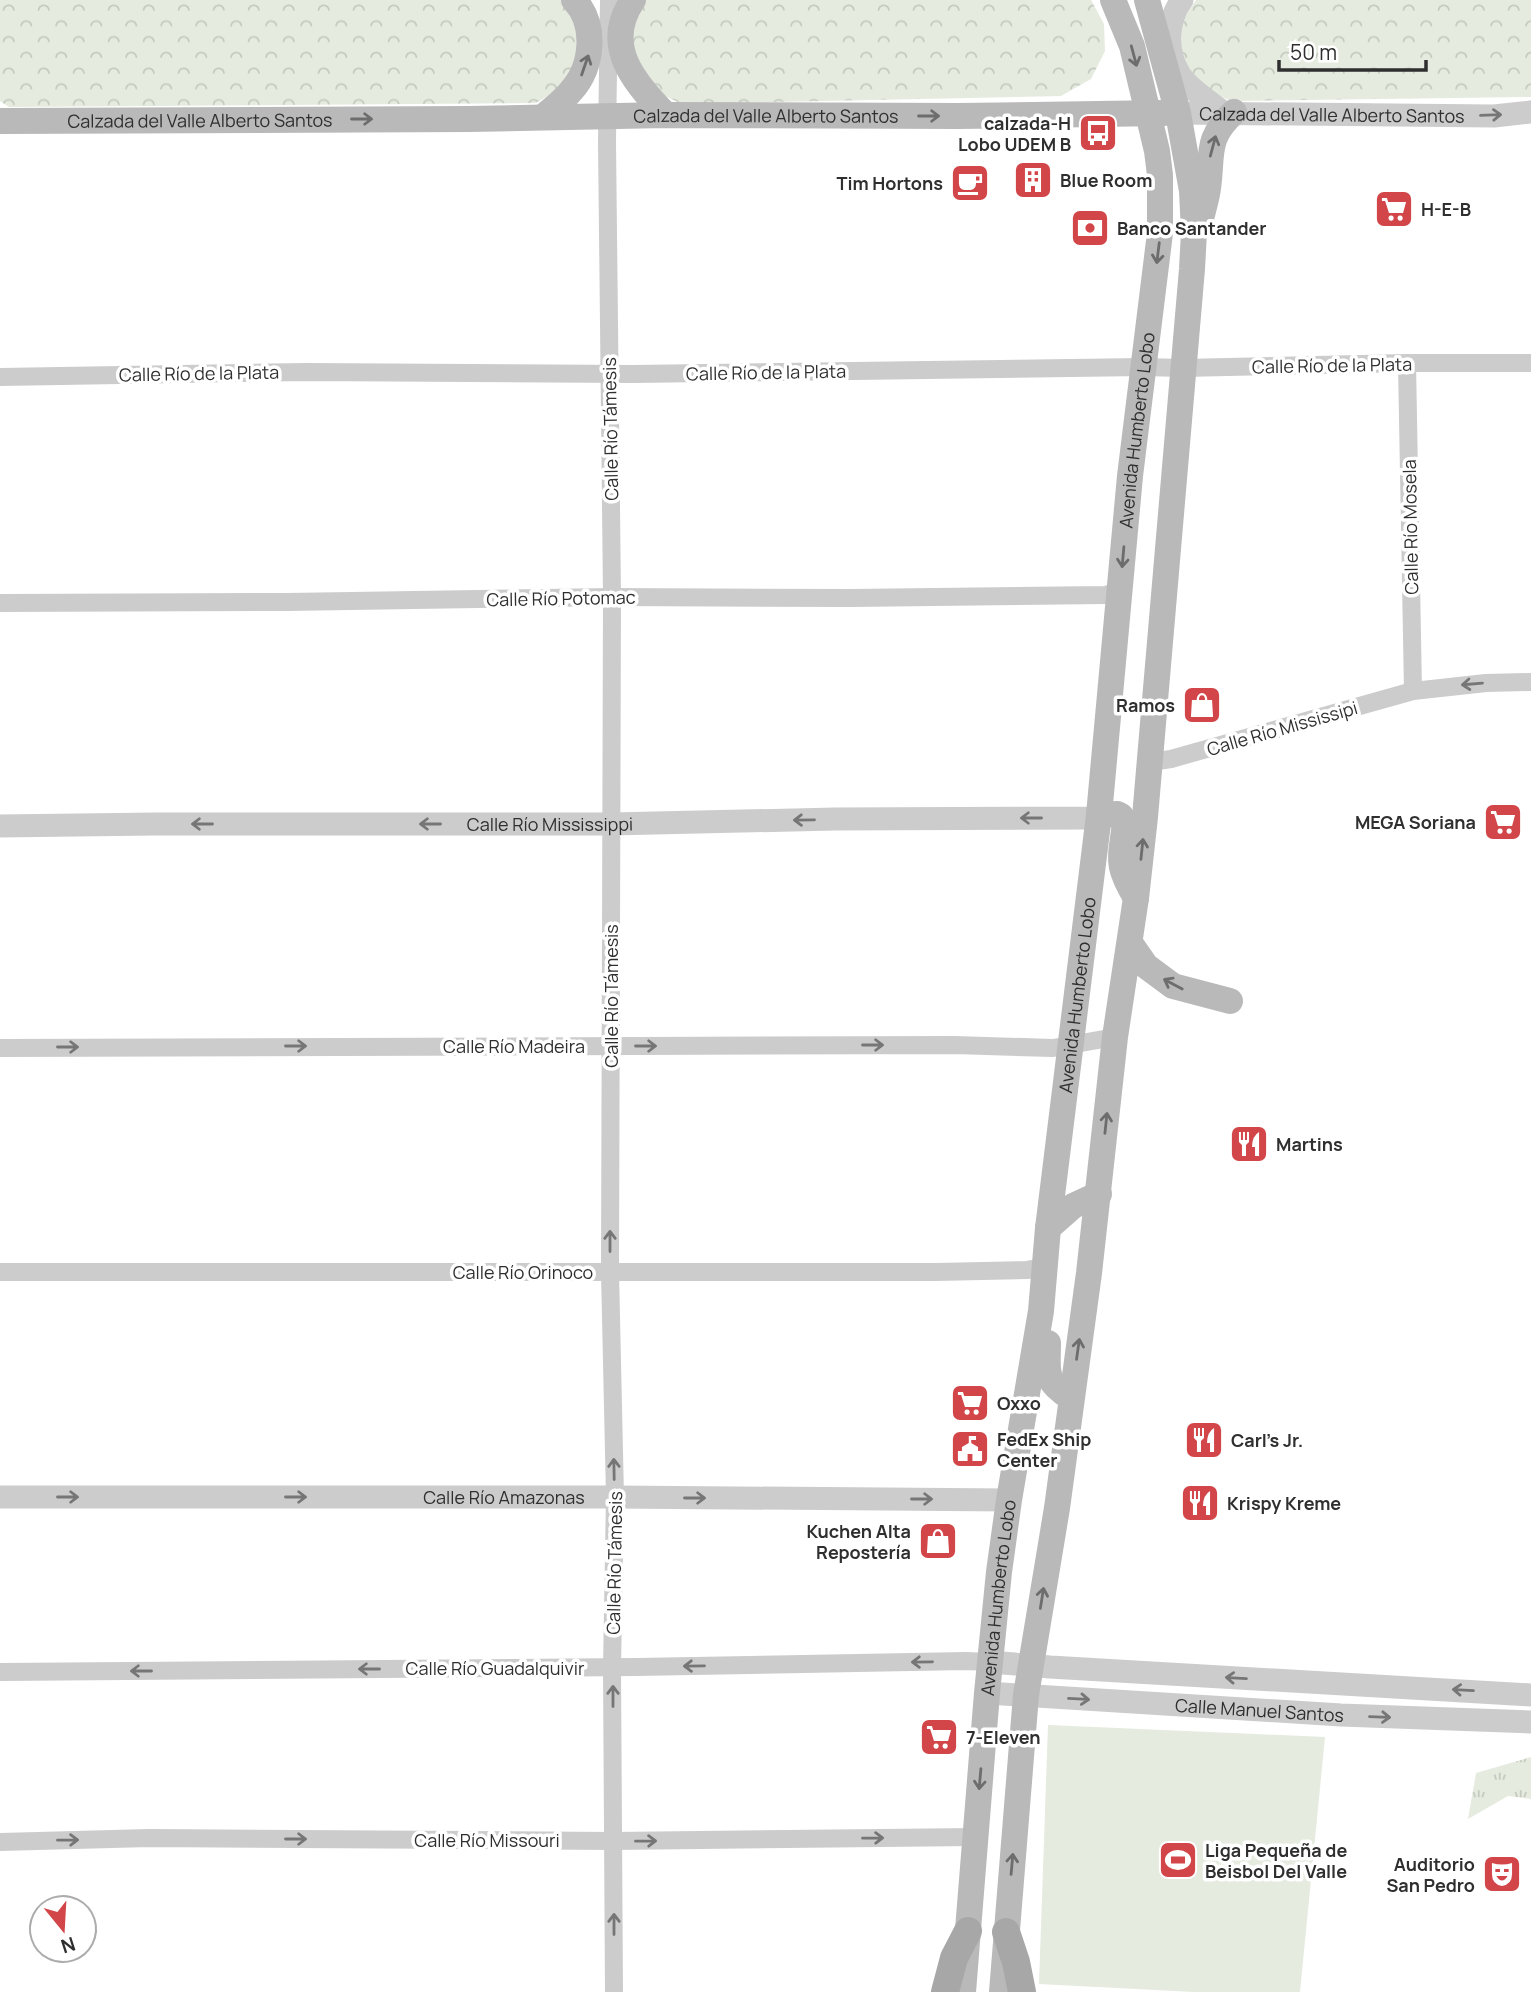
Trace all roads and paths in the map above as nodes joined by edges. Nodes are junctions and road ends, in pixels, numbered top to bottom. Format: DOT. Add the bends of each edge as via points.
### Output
graph roads {
  1 [pos="574,0"];
  2 [pos="609,0"];
  3 [pos="633,0"];
  4 [pos="1113,0"];
  5 [pos="1147,0"];
  6 [pos="1182,0"];
  7 [pos="1529,110"];
  8 [pos="1229,112"];
  9 [pos="1149,113"];
  10 [pos="1178,113"];
  11 [pos="666,115"];
  12 [pos="607,116"];
  13 [pos="543,117"];
  14 [pos="0,121"];
  15 [pos="1194,232"];
  16 [pos="1407,363"];
  17 [pos="1531,363"];
  18 [pos="1143,367"];
  19 [pos="1183,368"];
  20 [pos="609,374"];
  21 [pos="0,377"];
  22 [pos="1120,590"];
  23 [pos="612,597"];
  24 [pos="0,603"];
  25 [pos="1531,682"];
  26 [pos="1413,691"];
  27 [pos="1151,762"];
  28 [pos="1099,815"];
  29 [pos="611,824"];
  30 [pos="0,826"];
  31 [pos="1136,898"];
  32 [pos="1130,943"];
  33 [pos="1230,1002"];
  34 [pos="1115,1037"];
  35 [pos="1071,1044"];
  36 [pos="611,1045"];
  37 [pos="0,1048"];
  38 [pos="1099,1194"];
  39 [pos="1048,1228"];
  40 [pos="1045,1267"];
  41 [pos="0,1272"];
  42 [pos="610,1272"];
  43 [pos="1041,1311"];
  44 [pos="1071,1398"];
  45 [pos="0,1497"];
  46 [pos="615,1497"];
  47 [pos="1009,1500"];
  48 [pos="990,1662"];
  49 [pos="1031,1665"];
  50 [pos="612,1668"];
  51 [pos="0,1672"];
  52 [pos="987,1693"];
  53 [pos="1026,1695"];
  54 [pos="1531,1695"];
  55 [pos="1531,1722"];
  56 [pos="975,1838"];
  57 [pos="613,1841"];
  58 [pos="0,1842"];
  59 [pos="968,1931"];
  60 [pos="1006,1932"];
  61 [pos="614,1992"];
  62 [pos="945,1992"];
  63 [pos="963,1992"];
  64 [pos="1002,1992"];
  65 [pos="1022,1992"];
  13 -- 1 [label="main road, one-way" via="573,90 587,63 589,28"];
  2 -- 12 [label="street, Calle Río Támesis"];
  3 -- 11 [label="main road" via="621,24 625,64 633,80"];
  4 -- 9 [label="main road, Avenida Humberto Lobo, one-way" via="1132,46"];
  5 -- 10 [label="main road"];
  6 -- 8 [label="street" via="1176,7 1170,37 1180,75"];
  8 -- 7 [label="street, Calzada del Valle Alberto Santos, one-way" via="1481,116"];
  8 -- 10 [label="street, Calzada del Valle Alberto Santos"];
  15 -- 8 [label="main road, one-way" via="1208,188 1212,142"];
  9 -- 10 [label="main road, Calzada del Valle Alberto Santos"];
  11 -- 9 [label="main road, Calzada del Valle Alberto Santos, one-way"];
  9 -- 18 [label="main road, Avenida Humberto Lobo, one-way" via="1160,175 1160,233"];
  10 -- 15 [label="main road"];
  11 -- 12 [label="main road, Calzada del Valle Alberto Santos"];
  12 -- 13 [label="main road, Calzada del Valle Alberto Santos"];
  12 -- 20 [label="street, Calle Río Támesis"];
  14 -- 13 [label="main road, Calzada del Valle Alberto Santos, one-way"];
  15 -- 19 [label="main road"];
  16 -- 17 [label="street, Calle Río de la Plata"];
  16 -- 19 [label="street, Calle Río de la Plata"];
  16 -- 26 [label="street, Calle Río Mosela"];
  18 -- 19 [label="street, Calle Río de la Plata"];
  18 -- 20 [label="street, Calle Río de la Plata"];
  18 -- 22 [label="main road, Avenida Humberto Lobo, one-way"];
  19 -- 27 [label="main road"];
  20 -- 21 [label="street, Calle Río de la Plata"];
  20 -- 23 [label="street, Calle Río Támesis"];
  22 -- 23 [label="street, Calle Río Potomac" via="1106,595"];
  22 -- 28 [label="main road, Avenida Humberto Lobo"];
  23 -- 24 [label="street, Calle Río Potomac"];
  23 -- 29 [label="street, Calle Río Támesis"];
  25 -- 26 [label="street, Calle Río Mississipi, one-way"];
  26 -- 27 [label="street, Calle Río Mississipi"];
  31 -- 27 [label="main road, one-way"];
  28 -- 29 [label="street, Calle Río Mississippi, one-way"];
  28 -- 31 [label="main road" via="1117,814 1125,822 1121,867"];
  28 -- 35 [label="main road, Avenida Humberto Lobo"];
  29 -- 30 [label="street, Calle Río Mississippi, one-way"];
  29 -- 36 [label="street, Calle Río Támesis"];
  31 -- 32 [label="main road"];
  33 -- 32 [label="main road, one-way" via="1173,986 1146,966"];
  32 -- 34 [label="main road"];
  34 -- 35 [label="street, Calle Río Madeira"];
  38 -- 34 [label="main road, one-way"];
  36 -- 35 [label="street, Calle Río Madeira, one-way" via="1053,1048"];
  35 -- 39 [label="main road, Avenida Humberto Lobo"];
  37 -- 36 [label="street, Calle Río Madeira, one-way"];
  42 -- 36 [label="street, Calle Río Támesis, one-way"];
  38 -- 39 [label="main road" via="1073,1206"];
  44 -- 38 [label="main road, one-way"];
  39 -- 40 [label="main road, Avenida Humberto Lobo"];
  40 -- 42 [label="street, Calle Río Orinoco" via="936,1272"];
  40 -- 43 [label="main road, Avenida Humberto Lobo"];
  41 -- 42 [label="street, Calle Río Orinoco"];
  46 -- 42 [label="street, Calle Río Támesis, one-way"];
  43 -- 44 [label="main road" via="1048,1336 1048,1375 1056,1388"];
  43 -- 47 [label="main road, Avenida Humberto Lobo"];
  49 -- 44 [label="main road, one-way"];
  45 -- 46 [label="street, Calle Río Amazonas, one-way"];
  46 -- 47 [label="street, Calle Río Amazonas, one-way"];
  46 -- 50 [label="street, Calle Río Támesis"];
  47 -- 48 [label="main road, Avenida Humberto Lobo"];
  48 -- 49 [label="street, Calle Manuel Santos"];
  48 -- 50 [label="street, Calle Río Guadalquivir, one-way"];
  48 -- 52 [label="main road, Avenida Humberto Lobo"];
  49 -- 53 [label="main road"];
  54 -- 49 [label="street, Calle Manuel Santos, one-way"];
  50 -- 51 [label="street, Calle Río Guadalquivir, one-way"];
  57 -- 50 [label="street, Calle Río Támesis, one-way"];
  52 -- 53 [label="street, Calle Manuel Santos"];
  52 -- 56 [label="main road, Avenida Humberto Lobo, one-way"];
  53 -- 55 [label="street, Calle Manuel Santos, one-way"];
  60 -- 53 [label="main road, one-way"];
  57 -- 56 [label="street, Calle Río Missouri, one-way"];
  56 -- 59 [label="main road, Avenida Humberto Lobo"];
  58 -- 57 [label="street, Calle Río Missouri, one-way"];
  61 -- 57 [label="street, Calle Río Támesis, one-way"];
  59 -- 62 [label="main road" via="954,1958"];
  59 -- 63 [label="main road, Avenida Humberto Lobo"];
  60 -- 64 [label="main road"];
  60 -- 65 [label="main road"];
}
